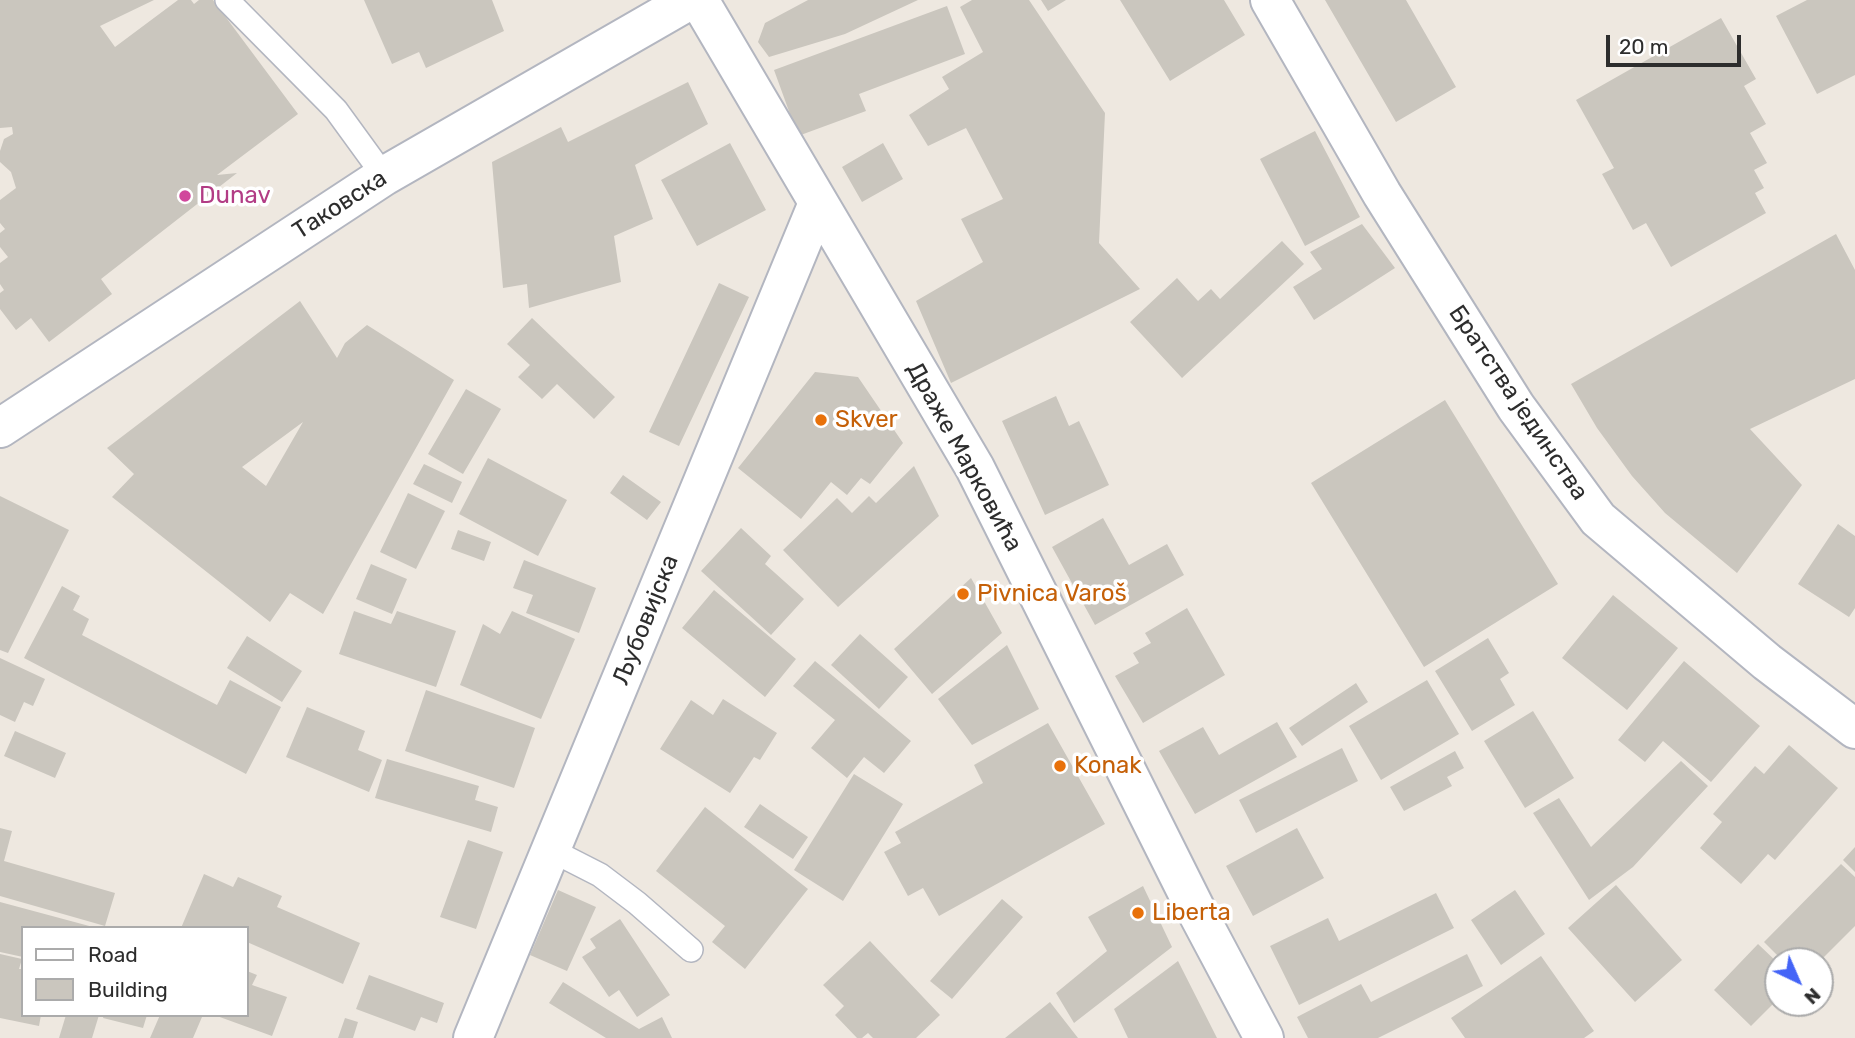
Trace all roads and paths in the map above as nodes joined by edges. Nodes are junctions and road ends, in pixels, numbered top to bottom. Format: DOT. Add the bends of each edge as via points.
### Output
graph roads {
  1 [pos="228,0"];
  2 [pos="690,0"];
  3 [pos="699,0"];
  4 [pos="1270,0"];
  5 [pos="384,176"];
  6 [pos="818,203"];
  7 [pos="0,428"];
  8 [pos="1855,729"];
  9 [pos="551,850"];
  10 [pos="691,950"];
  11 [pos="473,1038"];
  12 [pos="1264,1038"];
  1 -- 5 [label="lane" via="336,110"];
  2 -- 5 [label="street, Таковска"];
  3 -- 6 [label="street, Драже Марковића"];
  4 -- 8 [label="street, Братства јединства" via="1404,229 1516,407 1598,519 1767,662"];
  5 -- 7 [label="street, Таковска"];
  6 -- 9 [label="street, Љубовијска"];
  6 -- 12 [label="street, Драже Марковића" via="975,468"];
  9 -- 10 [label="lane" via="600,875"];
  9 -- 11 [label="street, Љубовијска"];
}
